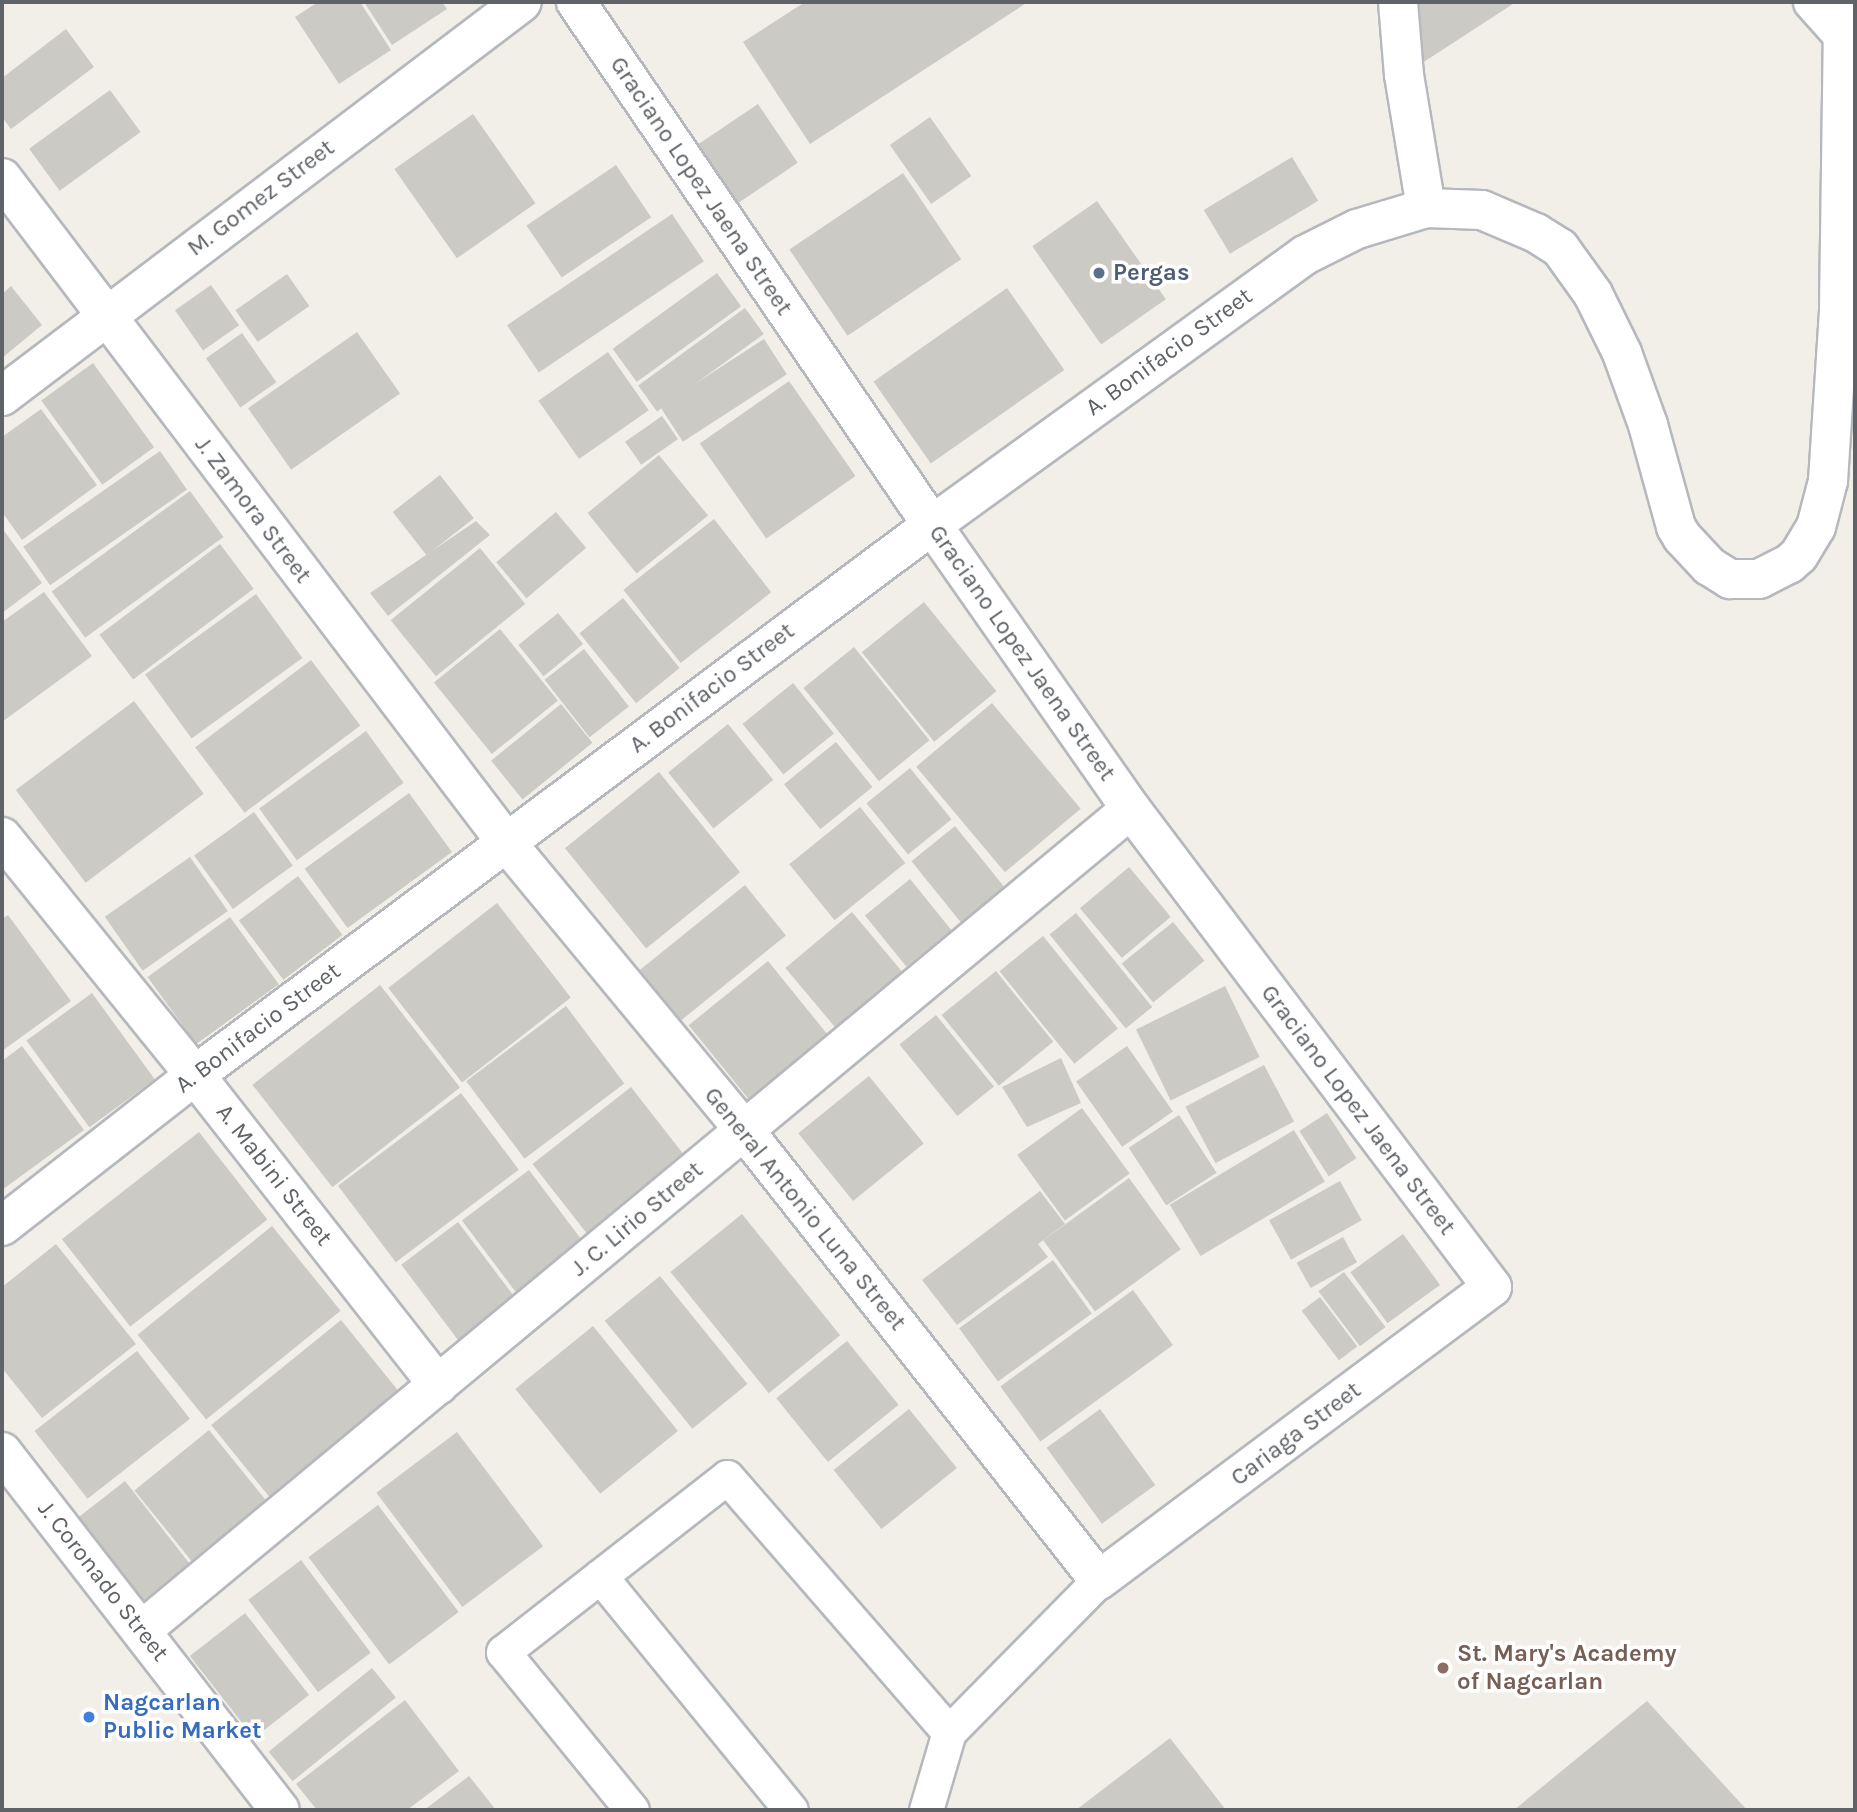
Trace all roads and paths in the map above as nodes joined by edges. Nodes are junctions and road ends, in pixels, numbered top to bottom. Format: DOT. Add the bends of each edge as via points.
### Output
graph roads {
  1 [pos="522,2"];
  2 [pos="576,2"];
  3 [pos="1398,2"];
  4 [pos="1811,2"];
  5 [pos="1846,20"];
  6 [pos="2,178"];
  7 [pos="1426,208"];
  8 [pos="105,316"];
  9 [pos="2,396"];
  10 [pos="932,525"];
  11 [pos="1131,809"];
  12 [pos="2,837"];
  13 [pos="506,842"];
  14 [pos="195,1075"];
  15 [pos="744,1130"];
  16 [pos="2,1226"];
  17 [pos="1492,1287"];
  18 [pos="438,1385"];
  19 [pos="2,1452"];
  20 [pos="600,1576"];
  21 [pos="1099,1580"];
  22 [pos="142,1630"];
  23 [pos="950,1732"];
  24 [pos="280,1810"];
  25 [pos="632,1810"];
  26 [pos="791,1810"];
  27 [pos="926,1810"];
  1 -- 8 [label="street, M. Gomez Street"];
  2 -- 10 [label="street, Graciano Lopez Jaena Street"];
  3 -- 7 [label="street" via="1404,75"];
  4 -- 5 [label="lane"];
  5 -- 7 [label="street, A. Bonifacio Street" via="1839,309 1828,481 1821,513 1807,543 1773,574 1745,581 1730,579 1709,566 1682,537 1620,346 1593,294 1560,248 1482,210"];
  6 -- 8 [label="street, J. Zamora Street"];
  7 -- 10 [label="street, A. Bonifacio Street" via="1357,229 1305,255"];
  8 -- 9 [label="street, M. Gomez Street"];
  8 -- 13 [label="street, J. Zamora Street"];
  10 -- 11 [label="street, Graciano Lopez Jaena Street"];
  10 -- 13 [label="street, A. Bonifacio Street"];
  11 -- 15 [label="street, J. C. Lirio Street"];
  11 -- 17 [label="street, Graciano Lopez Jaena Street"];
  12 -- 14 [label="street, A. Mabini Street"];
  13 -- 14 [label="street, A. Bonifacio Street"];
  13 -- 15 [label="street, General Antonio Luna Street"];
  14 -- 16 [label="street, A. Bonifacio Street"];
  14 -- 18 [label="street, A. Mabini Street"];
  15 -- 18 [label="street, J. C. Lirio Street"];
  15 -- 21 [label="street, General Antonio Luna Street"];
  17 -- 21 [label="street, Cariaga Street"];
  18 -- 22 [label="street, J. C. Lirio Street"];
  19 -- 22 [label="street, J. Coronado Street"];
  20 -- 23 [label="lane" via="727,1476"];
  20 -- 25 [label="lane" via="503,1652"];
  20 -- 26 [label="lane"];
  21 -- 23 [label="lane"];
  22 -- 24 [label="street, J. Coronado Street"];
  23 -- 27 [label="lane"];
}
